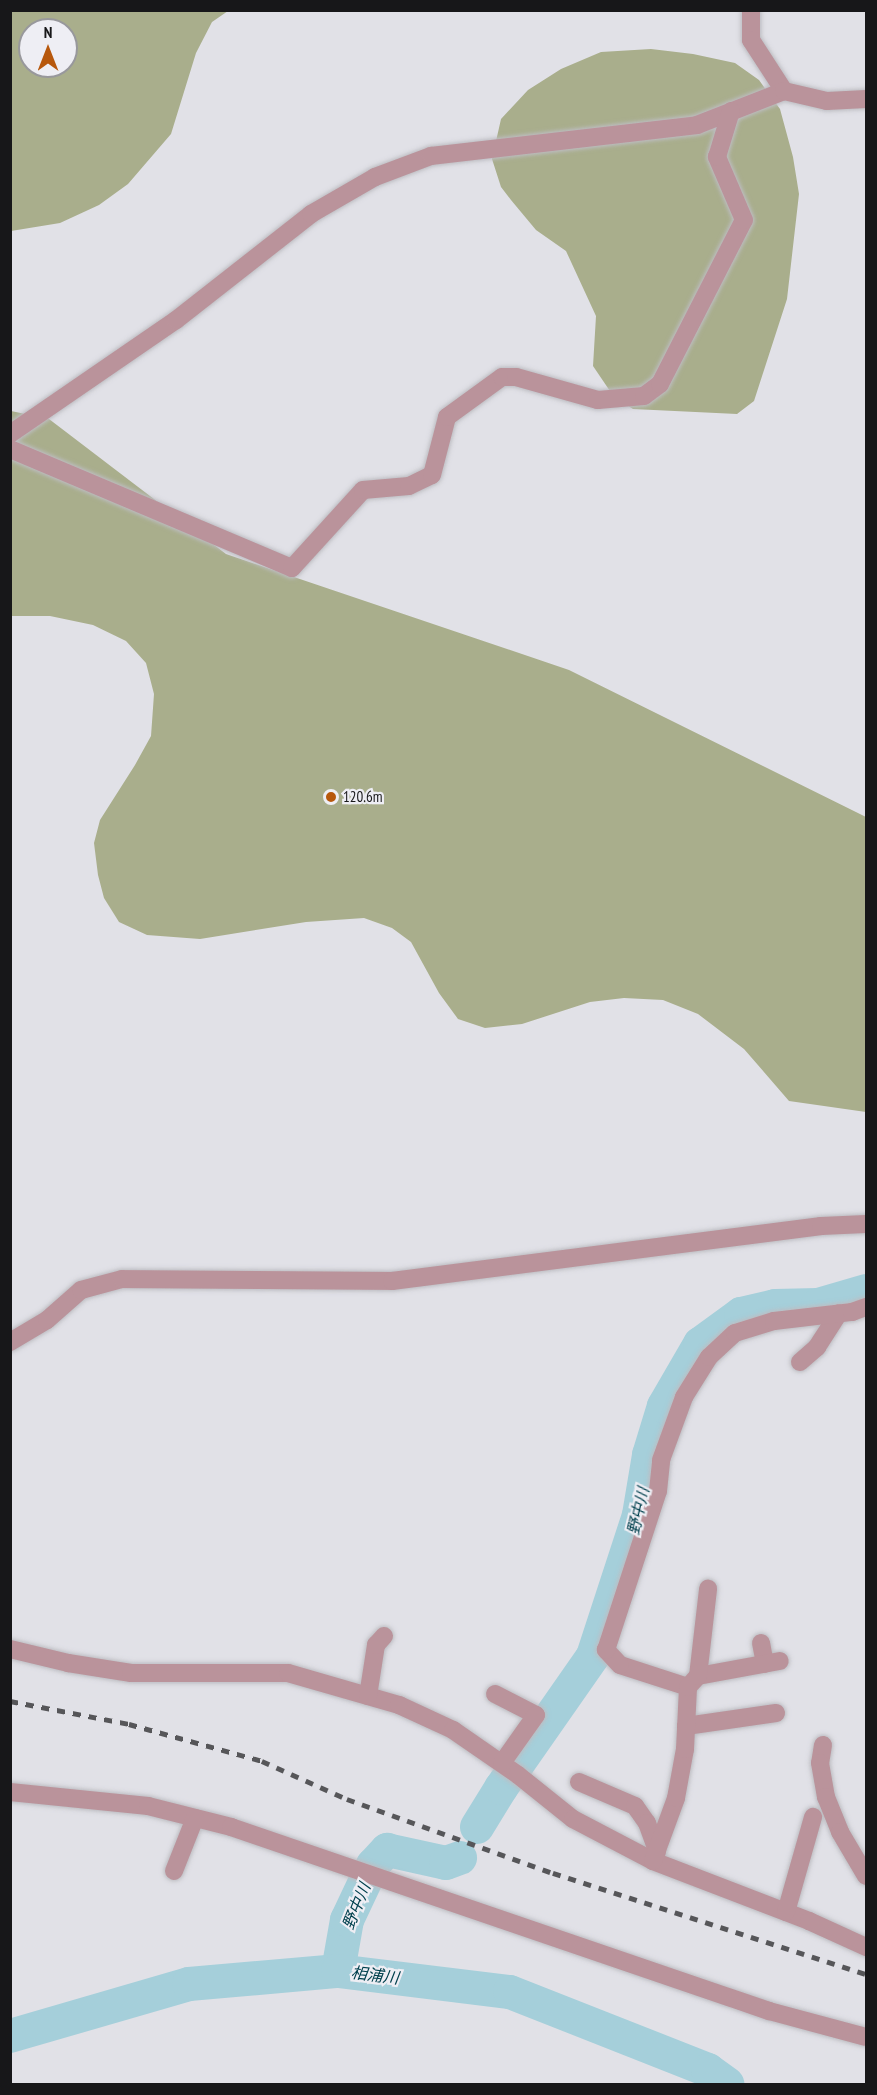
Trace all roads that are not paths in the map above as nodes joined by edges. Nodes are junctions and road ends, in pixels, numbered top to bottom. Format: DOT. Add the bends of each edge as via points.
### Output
graph roads {
  1 [pos="751,10"];
  2 [pos="784,91"];
  3 [pos="867,99"];
  4 [pos="731,111"];
  5 [pos="10,434"];
  6 [pos="10,449"];
  7 [pos="867,1224"];
  8 [pos="867,1307"];
  9 [pos="838,1313"];
  10 [pos="10,1342"];
  11 [pos="800,1362"];
  12 [pos="708,1589"];
  13 [pos="384,1636"];
  14 [pos="761,1643"];
  15 [pos="10,1649"];
  16 [pos="693,1681"];
  17 [pos="495,1694"];
  18 [pos="368,1696"];
  19 [pos="776,1713"];
  20 [pos="686,1726"];
  21 [pos="823,1745"];
  22 [pos="502,1763"];
  23 [pos="579,1782"];
  24 [pos="10,1792"];
  25 [pos="813,1816"];
  26 [pos="195,1818"];
  27 [pos="655,1856"];
  28 [pos="174,1872"];
  29 [pos="867,1876"];
  30 [pos="786,1912"];
  31 [pos="867,1947"];
  32 [pos="867,2037"];
  1 -- 2 [label="street" via="751,40"];
  2 -- 3 [label="street" via="827,101"];
  2 -- 4 [label="street"];
  4 -- 5 [label="street" via="697,125 431,156 375,177 311,214 176,320"];
  4 -- 6 [label="street" via="717,157 744,219 660,384 644,396 598,400 516,377 502,377 447,417 432,475 409,486 363,490 292,568"];
  7 -- 10 [label="street" via="821,1226 392,1281 122,1279 81,1290 47,1320"];
  8 -- 9 [label="street"];
  9 -- 11 [label="street" via="817,1347"];
  9 -- 16 [label="street" via="774,1321 735,1333 709,1357 684,1397 661,1460 658,1491 606,1650 620,1665"];
  12 -- 16 [label="street"];
  13 -- 18 [label="street" via="376,1645"];
  14 -- 16 [label="street" via="772,1663"];
  15 -- 18 [label="street" via="131,1673 288,1673"];
  16 -- 20 [label="street"];
  17 -- 22 [label="street" via="536,1715"];
  18 -- 22 [label="street" via="399,1705 453,1730"];
  19 -- 20 [label="street"];
  20 -- 27 [label="street" via="676,1798"];
  21 -- 29 [label="street" via="820,1763 826,1797 840,1832"];
  22 -- 27 [label="street" via="573,1819"];
  23 -- 27 [label="street" via="635,1806 647,1823"];
  24 -- 26 [label="street" via="148,1806"];
  25 -- 30 [label="street"];
  26 -- 28 [label="street"];
  26 -- 32 [label="street" via="769,2010"];
  27 -- 30 [label="street"];
  30 -- 31 [label="street"];
}
